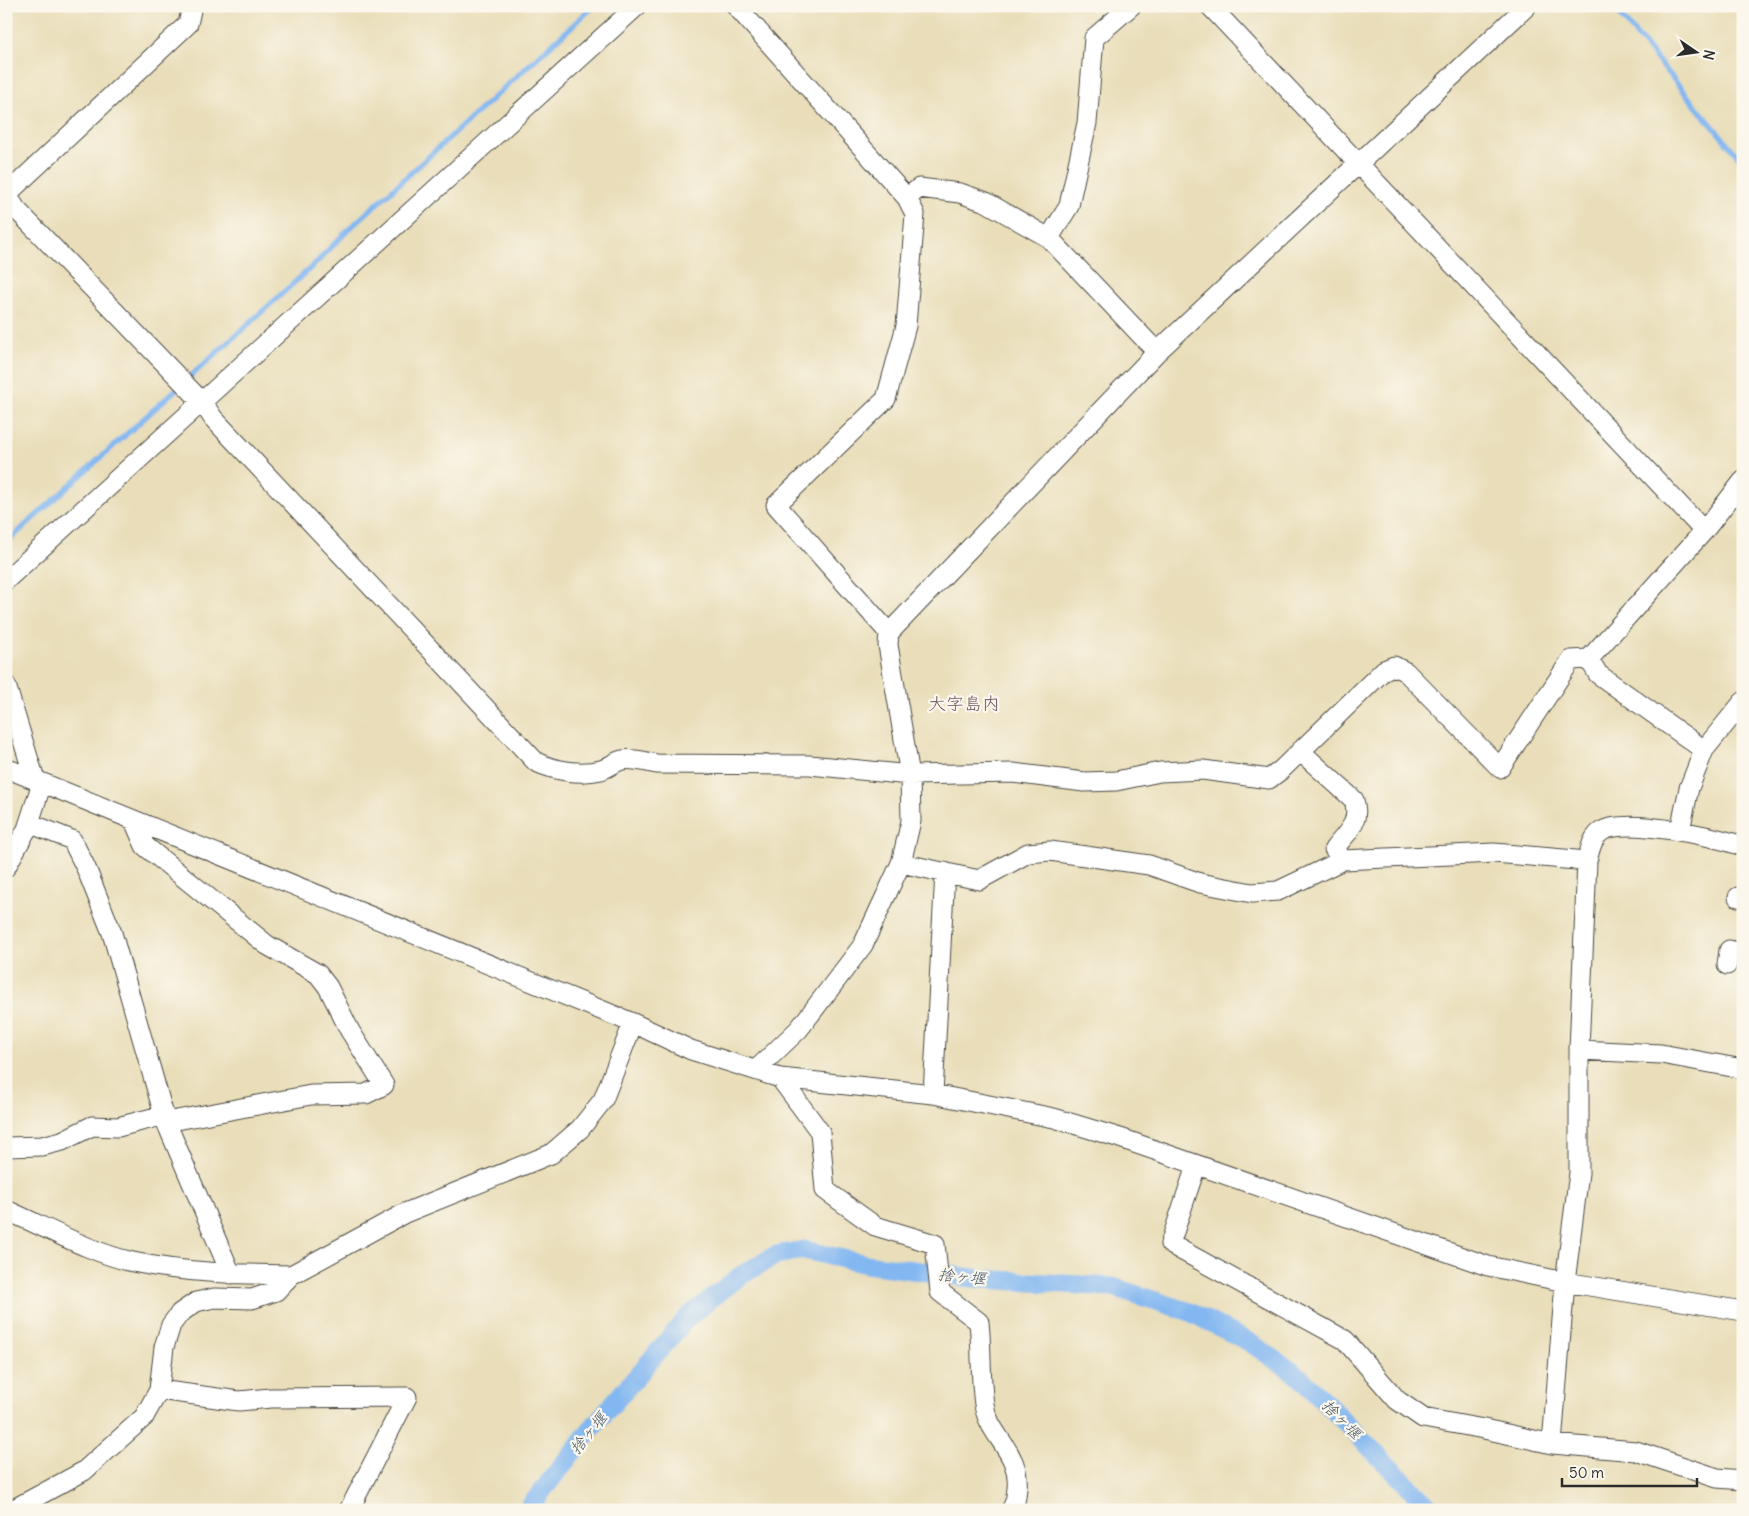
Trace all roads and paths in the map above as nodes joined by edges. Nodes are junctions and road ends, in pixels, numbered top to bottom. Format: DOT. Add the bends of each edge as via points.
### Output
graph roads {
  1 [pos="192,6"];
  2 [pos="637,6"];
  3 [pos="736,6"];
  4 [pos="1131,6"];
  5 [pos="1210,6"];
  6 [pos="1527,6"];
  7 [pos="1359,164"];
  8 [pos="7,194"];
  9 [pos="907,198"];
  10 [pos="1049,238"];
  11 [pos="1157,352"];
  12 [pos="203,403"];
  13 [pos="1743,481"];
  14 [pos="1704,530"];
  15 [pos="6,580"];
  16 [pos="889,633"];
  17 [pos="1589,659"];
  18 [pos="6,685"];
  19 [pos="1743,702"];
  20 [pos="1704,750"];
  21 [pos="1300,751"];
  22 [pos="6,768"];
  23 [pos="910,776"];
  24 [pos="39,782"];
  25 [pos="134,820"];
  26 [pos="29,823"];
  27 [pos="1680,830"];
  28 [pos="1743,846"];
  29 [pos="1343,860"];
  30 [pos="1587,861"];
  31 [pos="901,863"];
  32 [pos="6,867"];
  33 [pos="945,872"];
  34 [pos="1743,953"];
  35 [pos="1727,964"];
  36 [pos="633,1022"];
  37 [pos="1579,1050"];
  38 [pos="1743,1069"];
  39 [pos="756,1070"];
  40 [pos="780,1078"];
  41 [pos="933,1094"];
  42 [pos="165,1118"];
  43 [pos="6,1147"];
  44 [pos="1196,1166"];
  45 [pos="6,1210"];
  46 [pos="231,1274"];
  47 [pos="291,1275"];
  48 [pos="1565,1282"];
  49 [pos="1743,1310"];
  50 [pos="159,1390"];
  51 [pos="1552,1444"];
  52 [pos="1743,1480"];
  53 [pos="12,1510"];
  54 [pos="349,1510"];
  55 [pos="1010,1510"];
  1 -- 8 [label="street" via="188,24"];
  2 -- 12 [label="street"];
  3 -- 9 [label="street"];
  4 -- 10 [label="street" via="1094,38 1087,123 1070,201"];
  5 -- 7 [label="street"];
  6 -- 7 [label="street"];
  7 -- 11 [label="street"];
  7 -- 14 [label="street"];
  8 -- 12 [label="street" via="16,209"];
  9 -- 10 [label="street" via="920,188 960,193 986,202"];
  9 -- 16 [label="street" via="916,214 913,265 906,326 886,399 776,505"];
  10 -- 11 [label="street"];
  11 -- 16 [label="street"];
  12 -- 15 [label="street"];
  12 -- 23 [label="street" via="213,418 536,762 551,769 588,772 603,770 620,760 633,760 657,764 810,765"];
  13 -- 14 [label="street"];
  14 -- 17 [label="street"];
  16 -- 23 [label="street" via="888,645"];
  17 -- 20 [label="street" via="1598,674"];
  17 -- 21 [label="street" via="1571,660 1500,768 1406,672 1394,666 1384,670"];
  18 -- 24 [label="street"];
  19 -- 20 [label="street"];
  20 -- 27 [label="street" via="1689,788"];
  21 -- 23 [label="street" via="1268,779 1203,770 1084,782 1013,773"];
  21 -- 29 [label="street" via="1354,800 1355,822 1334,849"];
  22 -- 24 [label="street"];
  23 -- 31 [label="street" via="911,821"];
  24 -- 25 [label="street"];
  24 -- 26 [label="street"];
  25 -- 36 [label="street"];
  25 -- 42 [label="street" via="145,846 266,945 318,974 384,1085 366,1094 311,1095"];
  26 -- 32 [label="street"];
  26 -- 42 [label="street" via="72,840 86,868 112,933"];
  27 -- 28 [label="street"];
  27 -- 30 [label="street" via="1615,827 1602,831 1592,842"];
  29 -- 30 [label="street" via="1494,853"];
  29 -- 33 [label="street" via="1278,891 1252,893 1200,883 1149,865 1050,851 1028,853 979,880"];
  30 -- 37 [label="street"];
  31 -- 33 [label="street"];
  31 -- 39 [label="street" via="862,945 799,1029"];
  33 -- 41 [label="street"];
  34 -- 35 [label="street" via="1729,950"];
  36 -- 39 [label="street" via="691,1050"];
  36 -- 47 [label="street" via="603,1100 580,1129 551,1154 405,1213"];
  37 -- 38 [label="street" via="1661,1054"];
  37 -- 48 [label="street" via="1579,1173"];
  39 -- 40 [label="street"];
  40 -- 41 [label="street"];
  40 -- 55 [label="street" via="820,1132 825,1190 874,1226 935,1244 940,1292 979,1322 984,1404 988,1418 1019,1474 1016,1503"];
  41 -- 44 [label="street" via="1054,1118"];
  42 -- 43 [label="street" via="118,1126 92,1126 62,1141 42,1146"];
  42 -- 46 [label="street"];
  44 -- 48 [label="street" via="1488,1266"];
  44 -- 51 [label="street" via="1170,1244 1345,1340 1397,1400 1423,1418"];
  45 -- 46 [label="street" via="132,1262"];
  46 -- 47 [label="street"];
  47 -- 50 [label="street" via="276,1291 252,1299 214,1298 196,1302 180,1313 171,1325 164,1347"];
  48 -- 49 [label="street"];
  48 -- 51 [label="street"];
  50 -- 53 [label="street" via="144,1417 84,1471"];
  50 -- 54 [label="street" via="239,1401 407,1398"];
  51 -- 52 [label="street" via="1636,1450 1717,1478"];
}
